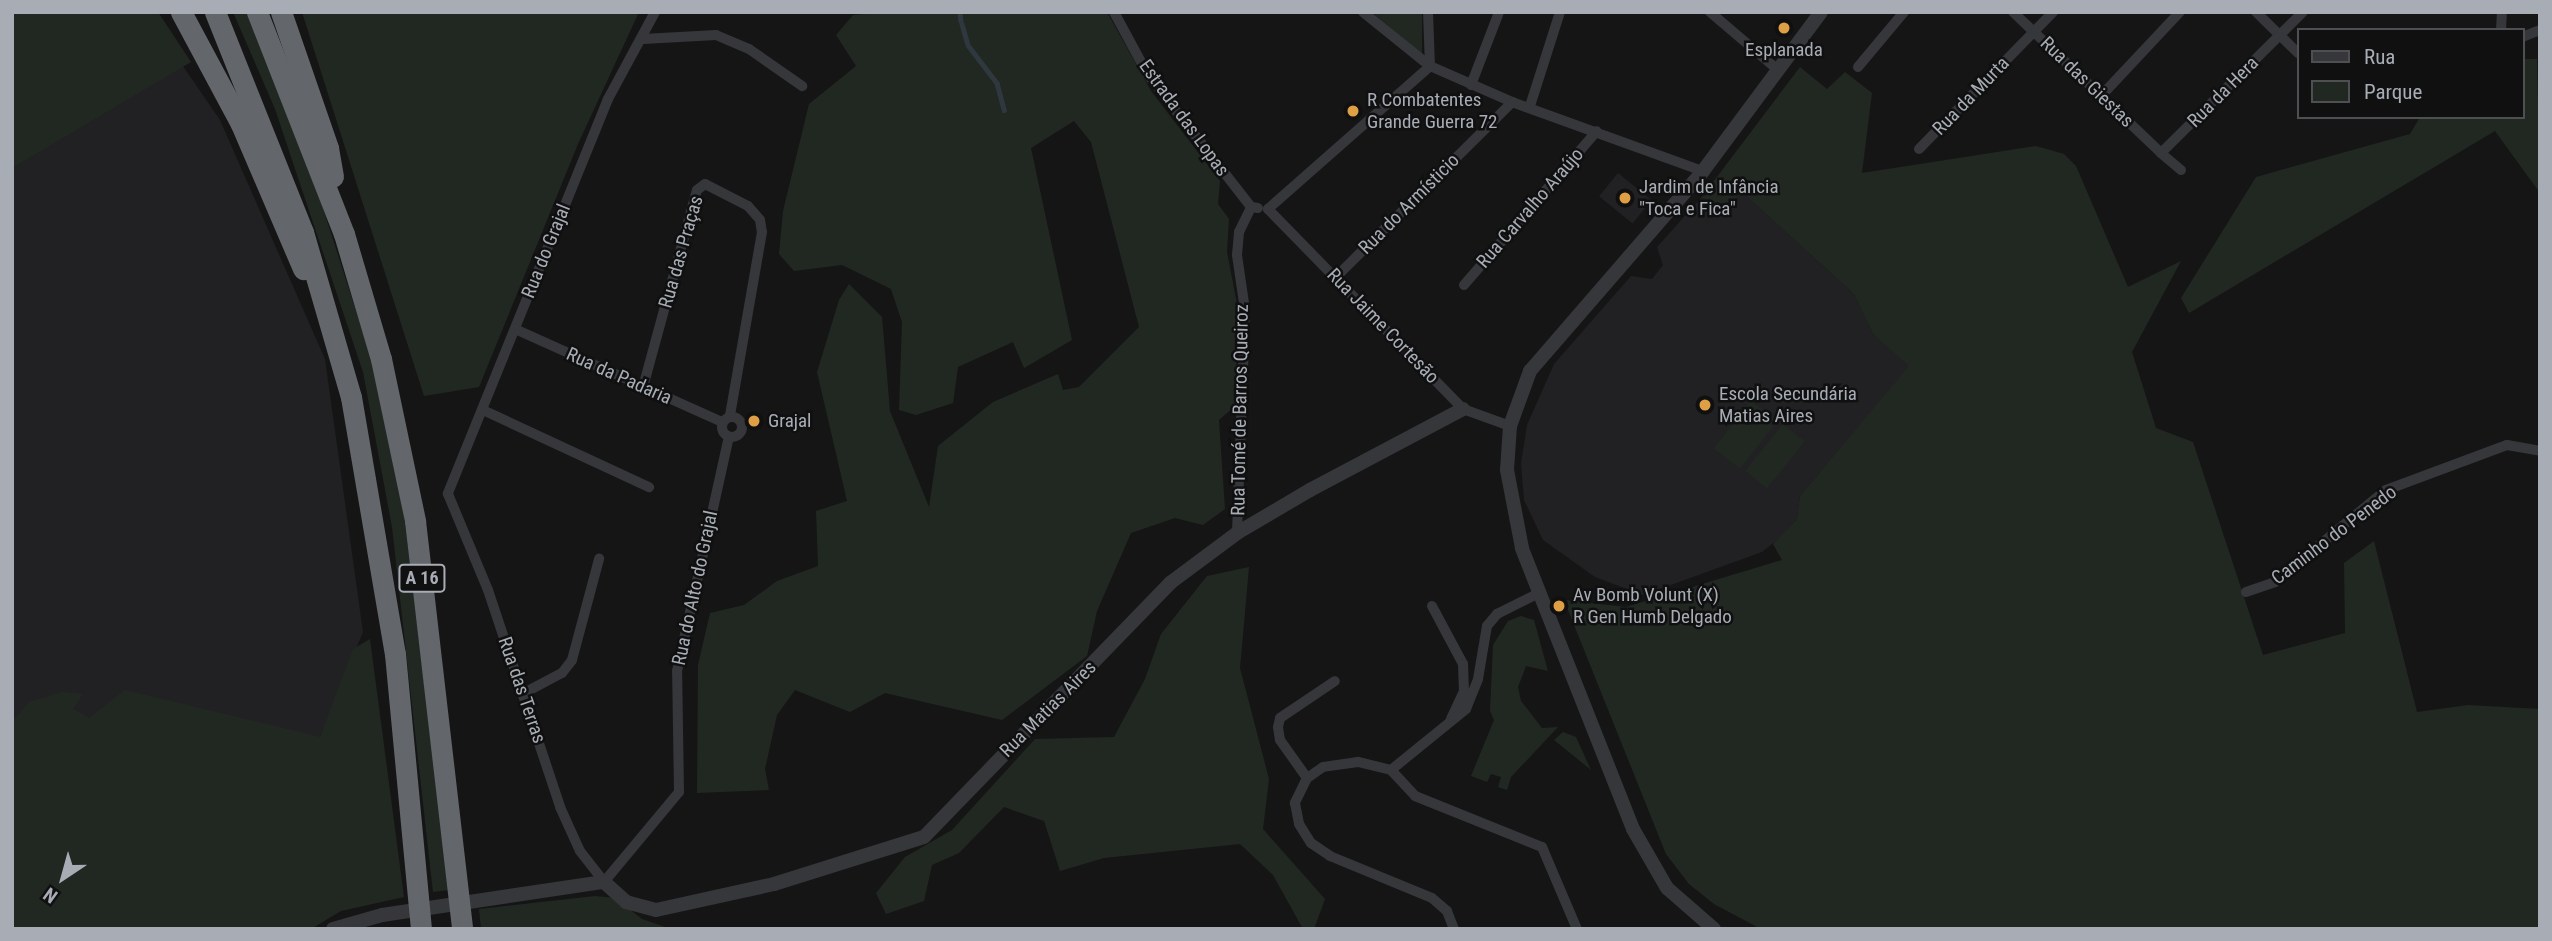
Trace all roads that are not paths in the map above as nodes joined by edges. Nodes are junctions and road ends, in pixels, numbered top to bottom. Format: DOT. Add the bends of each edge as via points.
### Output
graph roads {
  1 [pos="181,12"];
  2 [pos="215,12"];
  3 [pos="257,12"];
  4 [pos="281,12"];
  5 [pos="655,12"];
  6 [pos="1114,12"];
  7 [pos="1363,12"];
  8 [pos="1428,12"];
  9 [pos="1499,12"];
  10 [pos="1560,12"];
  11 [pos="1710,12"];
  12 [pos="1821,12"];
  13 [pos="1903,12"];
  14 [pos="2013,12"];
  15 [pos="2053,12"];
  16 [pos="2180,12"];
  17 [pos="2256,12"];
  18 [pos="2302,12"];
  19 [pos="2034,31"];
  20 [pos="2280,35"];
  21 [pos="643,39"];
  22 [pos="2296,51"];
  23 [pos="1430,66"];
  24 [pos="1858,67"];
  25 [pos="1778,70"];
  26 [pos="1471,85"];
  27 [pos="802,86"];
  28 [pos="2101,96"];
  29 [pos="1512,102"];
  30 [pos="1530,106"];
  31 [pos="1597,131"];
  32 [pos="1919,149"];
  33 [pos="2161,153"];
  34 [pos="2181,170"];
  35 [pos="1703,172"];
  36 [pos="1251,207"];
  37 [pos="1268,209"];
  38 [pos="344,234"];
  39 [pos="1337,276"];
  40 [pos="1464,285"];
  41 [pos="515,329"];
  42 [pos="336,341"];
  43 [pos="643,387"];
  44 [pos="1463,409"];
  45 [pos="485,411"];
  46 [pos="726,419"];
  47 [pos="1510,426"];
  48 [pos="729,437"];
  49 [pos="2540,451"];
  50 [pos="649,487"];
  51 [pos="448,494"];
  52 [pos="1237,533"];
  53 [pos="599,559"];
  54 [pos="2246,592"];
  55 [pos="1539,593"];
  56 [pos="1432,606"];
  57 [pos="1335,681"];
  58 [pos="524,693"];
  59 [pos="1448,728"];
  60 [pos="1391,770"];
  61 [pos="1307,778"];
  62 [pos="604,882"];
  63 [pos="333,929"];
  64 [pos="421,929"];
  65 [pos="462,929"];
  66 [pos="1454,929"];
  67 [pos="1577,929"];
  68 [pos="1714,929"];
  1 -- 42 [label="highway, A 16" via="241,124"];
  2 -- 42 [label="highway, A 16" via="303,232"];
  3 -- 38 [label="highway, A 16"];
  4 -- 38 [label="highway, A 16" via="328,148"];
  5 -- 21 [label="street, Rua do Grajal"];
  6 -- 36 [label="street, Estrada das Lopas" via="1148,75"];
  7 -- 23 [label="street"];
  8 -- 23 [label="street"];
  9 -- 26 [label="street"];
  10 -- 30 [label="street"];
  11 -- 25 [label="street"];
  12 -- 25 [label="street"];
  13 -- 24 [label="street"];
  14 -- 19 [label="street, Rua das Giestas"];
  15 -- 19 [label="street, Rua da Murta"];
  16 -- 28 [label="street"];
  17 -- 20 [label="street"];
  18 -- 20 [label="street, Rua da Hera"];
  19 -- 28 [label="street, Rua das Giestas"];
  19 -- 32 [label="street, Rua da Murta"];
  20 -- 22 [label="street"];
  20 -- 33 [label="street, Rua da Hera"];
  21 -- 27 [label="street" via="716,35 749,49"];
  21 -- 41 [label="street, Rua do Grajal" via="608,99"];
  23 -- 26 [label="street"];
  23 -- 37 [label="street"];
  25 -- 35 [label="street"];
  26 -- 29 [label="street"];
  28 -- 33 [label="street, Rua das Giestas"];
  29 -- 30 [label="street"];
  29 -- 39 [label="street, Rua do Armísticio"];
  30 -- 31 [label="street"];
  31 -- 35 [label="street"];
  31 -- 40 [label="street, Rua Carvalho Araújo"];
  33 -- 34 [label="street"];
  35 -- 47 [label="street" via="1530,371"];
  36 -- 37 [label="street"];
  36 -- 52 [label="street, Rua Tomé de Barros Queiroz" via="1239,232 1237,255 1245,310"];
  37 -- 39 [label="street, Rua Jaime Cortesão"];
  38 -- 65 [label="highway, A 16" via="381,359 415,521"];
  39 -- 44 [label="street, Rua Jaime Cortesão"];
  41 -- 43 [label="street, Rua da Padaria"];
  41 -- 45 [label="street, Rua do Grajal"];
  42 -- 64 [label="highway, A 16" via="369,481 384,577"];
  43 -- 46 [label="street, Rua da Padaria"];
  43 -- 46 [label="street, Rua das Praças" via="697,190 705,184 748,206 760,220 762,232"];
  44 -- 47 [label="street, Rua Jaime Cortesão"];
  44 -- 52 [label="street, Rua Matias Aires"];
  45 -- 50 [label="street"];
  45 -- 51 [label="street, Rua do Grajal"];
  46 -- 48 [label="street"];
  46 -- 48 [label="street, Rua do Alto do Grajal" via="739,419 743,427 738,435"];
  47 -- 55 [label="street" via="1507,470 1512,512"];
  48 -- 62 [label="street, Rua do Alto do Grajal" via="677,671 679,792"];
  49 -- 54 [label="street, Caminho do Penedo" via="2507,445 2386,490 2275,582"];
  51 -- 58 [label="street, Rua das Terras"];
  52 -- 62 [label="street, Rua Matias Aires" via="1170,583 924,837 774,884 656,909 626,902"];
  53 -- 58 [label="street" via="572,660 562,673"];
  55 -- 59 [label="street" via="1497,614 1487,626 1474,694"];
  55 -- 68 [label="street" via="1649,863 1685,908"];
  56 -- 59 [label="street" via="1463,664 1464,691"];
  57 -- 61 [label="street" via="1280,718 1280,740"];
  58 -- 62 [label="street, Rua das Terras" via="560,807 580,851"];
  59 -- 60 [label="street"];
  60 -- 61 [label="street" via="1337,762"];
  60 -- 67 [label="street" via="1415,796 1542,847"];
  61 -- 66 [label="street" via="1295,803 1299,824 1311,843 1330,856 1432,898 1447,911"];
  62 -- 63 [label="street" via="382,915"];
}
